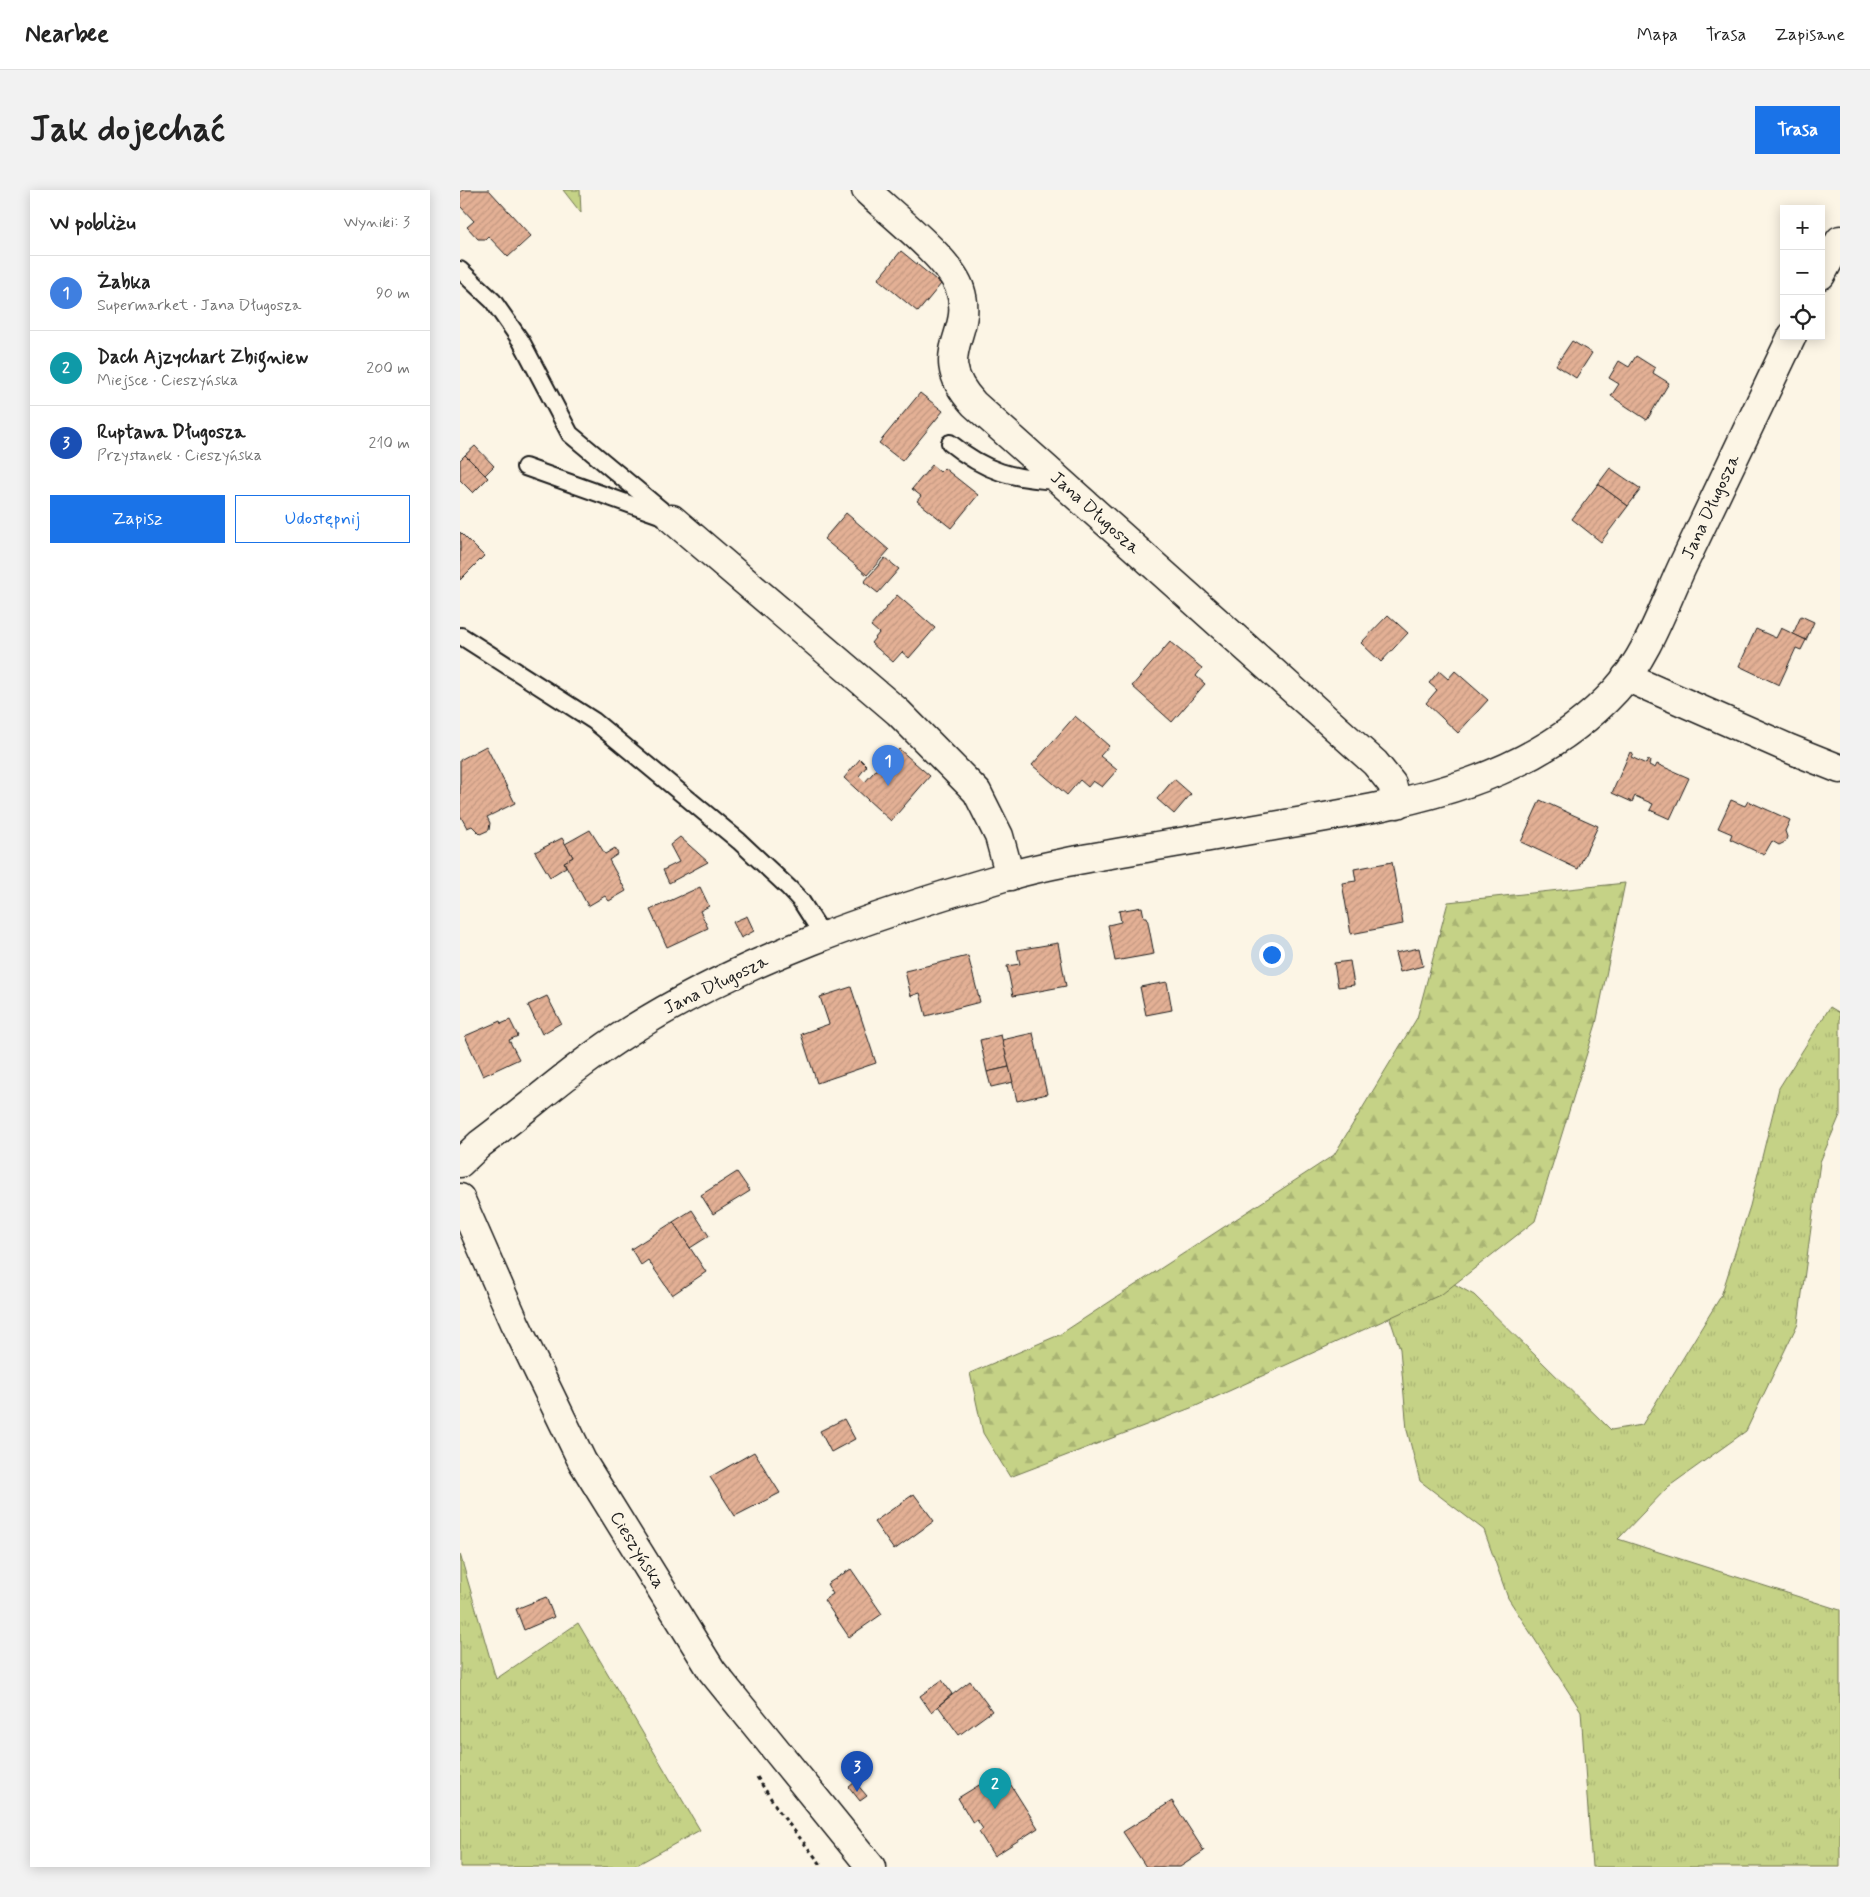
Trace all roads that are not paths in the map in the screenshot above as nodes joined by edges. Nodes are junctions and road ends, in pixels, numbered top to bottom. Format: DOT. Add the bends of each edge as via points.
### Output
graph roads {
  1 [pos="866,190"];
  2 [pos="1840,240"];
  3 [pos="1825,268"];
  4 [pos="460,270"];
  5 [pos="1790,340"];
  6 [pos="950,443"];
  7 [pos="525,467"];
  8 [pos="1059,481"];
  9 [pos="672,519"];
  10 [pos="461,636"];
  11 [pos="1626,677"];
  12 [pos="1840,768"];
  13 [pos="1397,804"];
  14 [pos="1010,876"];
  15 [pos="824,937"];
  16 [pos="460,1163"];
  17 [pos="460,1198"];
  18 [pos="871,1867"];
  1 -- 8 [label="street, Jana Długosza" via="945,264 958,282 963,303 953,358 955,380 960,390"];
  2 -- 3 [label="street"];
  4 -- 9 [label="lane" via="493,301 515,333 570,434"];
  5 -- 11 [label="street, Jana Długosza" via="1653,629"];
  6 -- 8 [label="lane" via="982,466 998,472 1033,480"];
  7 -- 9 [label="lane"];
  8 -- 13 [label="street, Jana Długosza" via="1375,763 1392,784"];
  9 -- 14 [label="street" via="898,712 977,792 999,836"];
  10 -- 15 [label="lane" via="594,721 695,803 801,900"];
  11 -- 12 [label="street"];
  11 -- 13 [label="street, Jana Długosza" via="1613,693 1580,720 1526,758 1451,790"];
  13 -- 14 [label="street, Jana Długosza" via="1092,858"];
  14 -- 15 [label="street, Jana Długosza" via="919,902"];
  15 -- 16 [label="street, Jana Długosza" via="744,969 628,1031 480,1144"];
  17 -- 18 [label="street, Cieszyńska" via="519,1332 582,1461 712,1671"];
}
